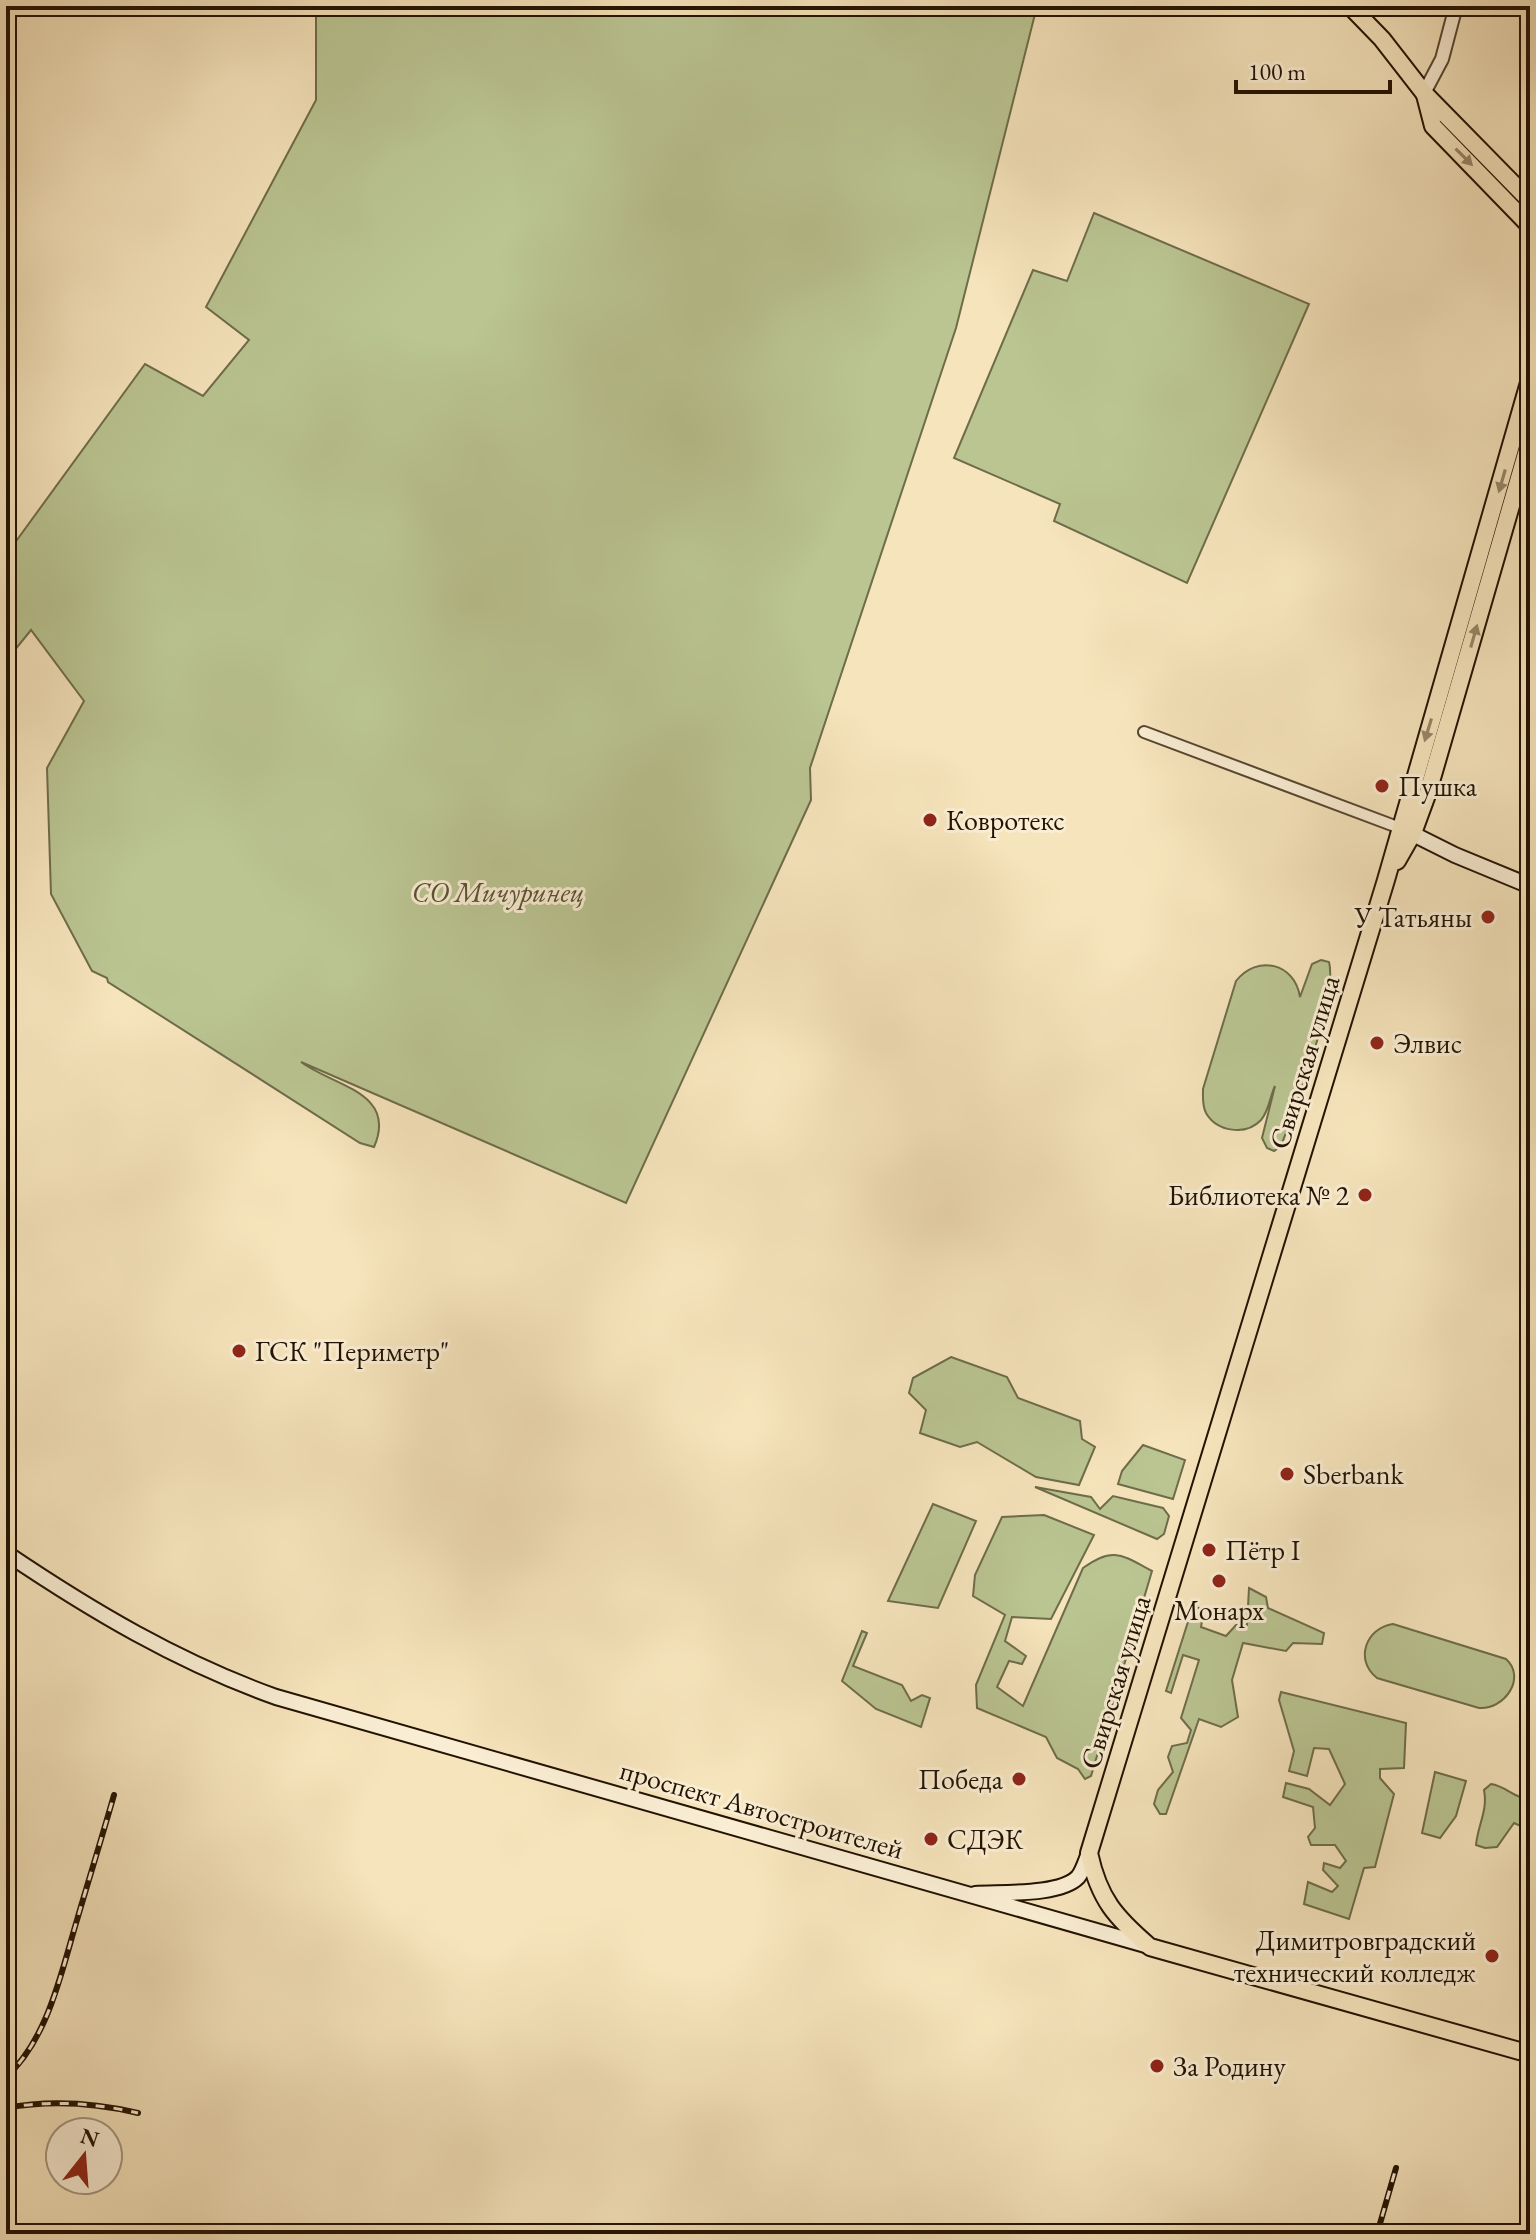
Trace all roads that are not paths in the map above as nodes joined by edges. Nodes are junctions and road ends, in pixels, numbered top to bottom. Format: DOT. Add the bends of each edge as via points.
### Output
graph roads {
  1 [pos="1350,6"];
  2 [pos="1456,6"];
  3 [pos="1424,93"];
  4 [pos="1530,201"];
  5 [pos="1530,226"];
  6 [pos="1530,379"];
  7 [pos="1530,440"];
  8 [pos="1144,732"];
  9 [pos="1406,830"];
  10 [pos="1530,886"];
  11 [pos="6,1553"];
  12 [pos="1089,1853"];
  13 [pos="966,1894"];
  14 [pos="1150,1947"];
  15 [pos="1530,2054"];
  1 -- 3 [label="highway"];
  2 -- 3 [label="street" via="1442,59"];
  3 -- 4 [label="highway"];
  3 -- 5 [label="highway, one-way" via="1433,126"];
  6 -- 9 [label="highway, Свирская улица, one-way"];
  9 -- 7 [label="highway, one-way" via="1428,792"];
  8 -- 9 [label="street"];
  9 -- 10 [label="main road"];
  9 -- 12 [label="highway, Свирская улица" via="1386,880"];
  11 -- 13 [label="main road, проспект Автостроителей" via="152,1644 276,1697"];
  12 -- 13 [label="main road, Свирская улица" via="1078,1877 1064,1885"];
  12 -- 14 [label="highway" via="1112,1912"];
  13 -- 14 [label="main road, проспект Автостроителей"];
  14 -- 15 [label="highway, проспект Автостроителей"];
}
